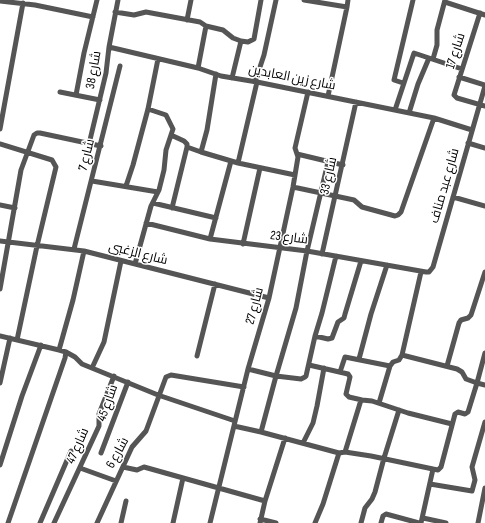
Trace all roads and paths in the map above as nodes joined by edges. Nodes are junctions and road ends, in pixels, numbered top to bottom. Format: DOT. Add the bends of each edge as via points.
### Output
graph roads {
  1 [pos="97,0"];
  2 [pos="118,0"];
  3 [pos="191,0"];
  4 [pos="261,0"];
  5 [pos="276,0"];
  6 [pos="304,0"];
  7 [pos="348,0"];
  8 [pos="414,0"];
  9 [pos="0,1"];
  10 [pos="310,1"];
  11 [pos="445,1"];
  12 [pos="23,3"];
  13 [pos="347,7"];
  14 [pos="115,12"];
  15 [pos="482,14"];
  16 [pos="93,17"];
  17 [pos="187,20"];
  18 [pos="206,26"];
  19 [pos="241,41"];
  20 [pos="109,47"];
  21 [pos="431,58"];
  22 [pos="158,59"];
  23 [pos="120,66"];
  24 [pos="198,68"];
  25 [pos="462,69"];
  26 [pos="216,74"];
  27 [pos="459,77"];
  28 [pos="232,78"];
  29 [pos="256,82"];
  30 [pos="403,83"];
  31 [pos="485,86"];
  32 [pos="60,92"];
  33 [pos="308,92"];
  34 [pos="76,96"];
  35 [pos="328,96"];
  36 [pos="100,100"];
  37 [pos="356,102"];
  38 [pos="482,105"];
  39 [pos="148,109"];
  40 [pos="395,110"];
  41 [pos="409,113"];
  42 [pos="434,118"];
  43 [pos="0,129"];
  44 [pos="472,130"];
  45 [pos="171,135"];
  46 [pos="468,143"];
  47 [pos="0,144"];
  48 [pos="89,144"];
  49 [pos="101,146"];
  50 [pos="187,147"];
  51 [pos="485,148"];
  52 [pos="201,152"];
  53 [pos="28,153"];
  54 [pos="297,154"];
  55 [pos="231,161"];
  56 [pos="328,162"];
  57 [pos="238,163"];
  58 [pos="343,165"];
  59 [pos="260,168"];
  60 [pos="295,175"];
  61 [pos="92,180"];
  62 [pos="126,186"];
  63 [pos="293,187"];
  64 [pos="158,192"];
  65 [pos="321,193"];
  66 [pos="336,196"];
  67 [pos="453,197"];
  68 [pos="153,203"];
  69 [pos="485,206"];
  70 [pos="0,207"];
  71 [pos="15,208"];
  72 [pos="172,208"];
  73 [pos="216,218"];
  74 [pos="146,223"];
  75 [pos="210,239"];
  76 [pos="0,241"];
  77 [pos="8,242"];
  78 [pos="243,244"];
  79 [pos="37,246"];
  80 [pos="280,248"];
  81 [pos="74,249"];
  82 [pos="84,251"];
  83 [pos="307,251"];
  84 [pos="322,254"];
  85 [pos="336,256"];
  86 [pos="121,260"];
  87 [pos="361,261"];
  88 [pos="135,264"];
  89 [pos="387,265"];
  90 [pos="421,272"];
  91 [pos="429,272"];
  92 [pos="485,272"];
  93 [pos="215,284"];
  94 [pos="0,289"];
  95 [pos="269,298"];
  96 [pos="0,336"];
  97 [pos="315,336"];
  98 [pos="10,338"];
  99 [pos="17,340"];
  100 [pos="41,346"];
  101 [pos="59,350"];
  102 [pos="66,352"];
  103 [pos="485,353"];
  104 [pos="402,355"];
  105 [pos="197,356"];
  106 [pos="359,359"];
  107 [pos="309,365"];
  108 [pos="390,366"];
  109 [pos="447,366"];
  110 [pos="92,368"];
  111 [pos="324,368"];
  112 [pos="248,369"];
  113 [pos="340,372"];
  114 [pos="114,376"];
  115 [pos="276,376"];
  116 [pos="128,382"];
  117 [pos="0,383"];
  118 [pos="477,383"];
  119 [pos="485,385"];
  120 [pos="244,387"];
  121 [pos="158,395"];
  122 [pos="360,400"];
  123 [pos="378,403"];
  124 [pos="399,410"];
  125 [pos="485,422"];
  126 [pos="234,424"];
  127 [pos="452,424"];
  128 [pos="261,432"];
  129 [pos="285,438"];
  130 [pos="303,443"];
  131 [pos="71,451"];
  132 [pos="345,452"];
  133 [pos="101,453"];
  134 [pos="339,453"];
  135 [pos="384,458"];
  136 [pos="0,465"];
  137 [pos="123,467"];
  138 [pos="80,468"];
  139 [pos="433,469"];
  140 [pos="183,478"];
  141 [pos="116,482"];
  142 [pos="430,484"];
  143 [pos="219,488"];
  144 [pos="485,488"];
  145 [pos="126,500"];
  146 [pos="265,501"];
  147 [pos="260,521"];
  148 [pos="421,521"];
  149 [pos="8,523"];
  150 [pos="40,523"];
  151 [pos="54,523"];
  152 [pos="97,523"];
  153 [pos="121,523"];
  154 [pos="174,523"];
  155 [pos="210,523"];
  156 [pos="276,523"];
  157 [pos="314,523"];
  158 [pos="361,523"];
  159 [pos="381,523"];
  160 [pos="446,523"];
  161 [pos="478,523"];
  1 -- 16 [label="street"];
  2 -- 14 [label="street, شارع 38"];
  3 -- 17 [label="street"];
  4 -- 19 [label="street" via="254,39 248,42"];
  5 -- 29 [label="street"];
  6 -- 10 [label="street"];
  7 -- 13 [label="street"];
  8 -- 30 [label="street" via="394,80"];
  9 -- 12 [label="street"];
  10 -- 13 [label="street"];
  11 -- 15 [label="street"];
  11 -- 21 [label="street" via="437,30 437,45"];
  12 -- 16 [label="street"];
  12 -- 43 [label="street"];
  13 -- 35 [label="street"];
  14 -- 17 [label="street" via="134,15 146,12"];
  14 -- 20 [label="street, شارع 38"];
  15 -- 25 [label="street, شارع 17"];
  16 -- 34 [label="street"];
  17 -- 18 [label="street" via="200,22"];
  18 -- 19 [label="street" via="223,30"];
  18 -- 24 [label="street"];
  19 -- 28 [label="street"];
  20 -- 22 [label="street, شارع زين العابدين"];
  20 -- 36 [label="street, شارع 38"];
  21 -- 25 [label="street"];
  21 -- 30 [label="street" via="414,53"];
  21 -- 41 [label="street" via="418,84"];
  22 -- 24 [label="street, شارع زين العابدين"];
  22 -- 39 [label="street"];
  23 -- 49 [label="street, شارع 7"];
  24 -- 26 [label="street, شارع زين العابدين"];
  25 -- 27 [label="street, شارع 17"];
  26 -- 28 [label="street, شارع زين العابدين"];
  26 -- 52 [label="street"];
  27 -- 31 [label="street"];
  27 -- 38 [label="street, شارع 17" via="454,96"];
  28 -- 29 [label="street, شارع زين العابدين"];
  29 -- 33 [label="street, شارع زين العابدين"];
  29 -- 57 [label="street"];
  30 -- 40 [label="street"];
  31 -- 38 [label="street, شارع عبد مناف"];
  32 -- 34 [label="street"];
  33 -- 35 [label="street, شارع زين العابدين"];
  33 -- 54 [label="street, شارع 27" via="295,148"];
  34 -- 36 [label="street"];
  35 -- 37 [label="street, شارع زين العابدين"];
  36 -- 48 [label="street, شارع 38"];
  37 -- 40 [label="street, شارع زين العابدين"];
  37 -- 58 [label="street, شارع 33"];
  38 -- 44 [label="street, شارع عبد مناف"];
  39 -- 45 [label="street" via="166,115 173,129"];
  39 -- 62 [label="street"];
  40 -- 41 [label="street, شارع زين العابدين"];
  41 -- 42 [label="street, شارع زين العابدين"];
  42 -- 44 [label="street, شارع زين العابدين"];
  42 -- 66 [label="street" via="400,215 395,216 362,207 354,200"];
  44 -- 46 [label="street, شارع عبد مناف"];
  45 -- 50 [label="street" via="184,141"];
  45 -- 64 [label="street"];
  46 -- 51 [label="street"];
  46 -- 67 [label="street, شارع عبد مناف"];
  47 -- 53 [label="street"];
  48 -- 49 [label="street"];
  48 -- 53 [label="street" via="38,133 32,138"];
  49 -- 61 [label="street, شارع 7"];
  50 -- 52 [label="street"];
  50 -- 72 [label="street"];
  52 -- 55 [label="street"];
  53 -- 71 [label="street"];
  53 -- 79 [label="street" via="52,160 56,167"];
  54 -- 56 [label="street"];
  54 -- 60 [label="street, شارع 27"];
  55 -- 57 [label="street"];
  55 -- 73 [label="street"];
  56 -- 58 [label="street"];
  56 -- 65 [label="street"];
  57 -- 59 [label="street"];
  58 -- 66 [label="street, شارع 33"];
  59 -- 60 [label="street"];
  59 -- 78 [label="street"];
  60 -- 63 [label="street, شارع 27"];
  61 -- 62 [label="street"];
  61 -- 81 [label="street, شارع 7"];
  62 -- 64 [label="street"];
  63 -- 65 [label="street"];
  63 -- 80 [label="street, شارع 27"];
  64 -- 68 [label="street"];
  65 -- 66 [label="street"];
  65 -- 83 [label="street"];
  66 -- 84 [label="street, شارع 33"];
  67 -- 69 [label="street"];
  67 -- 91 [label="street, شارع عبد مناف" via="433,267"];
  68 -- 72 [label="street"];
  68 -- 74 [label="street"];
  70 -- 71 [label="street"];
  71 -- 77 [label="street"];
  72 -- 73 [label="street"];
  73 -- 75 [label="street"];
  74 -- 75 [label="street, شارع 23"];
  74 -- 88 [label="street"];
  75 -- 78 [label="street, شارع 23"];
  76 -- 77 [label="street, شارع الزغبى"];
  77 -- 79 [label="street, شارع الزغبى"];
  77 -- 94 [label="street"];
  78 -- 80 [label="street, شارع 23"];
  79 -- 81 [label="street, شارع الزغبى"];
  79 -- 99 [label="street"];
  80 -- 83 [label="street, شارع 23"];
  80 -- 95 [label="street, شارع 27"];
  81 -- 82 [label="street, شارع الزغبى"];
  82 -- 86 [label="street, شارع الزغبى"];
  82 -- 101 [label="street"];
  83 -- 84 [label="street, شارع 23"];
  83 -- 115 [label="street" via="296,308"];
  84 -- 85 [label="street, شارع 23"];
  85 -- 87 [label="street, شارع 23"];
  85 -- 97 [label="street"];
  86 -- 88 [label="street, شارع الزغبى"];
  86 -- 110 [label="street" via="104,342"];
  87 -- 89 [label="street, شارع 23"];
  87 -- 97 [label="street" via="344,318 338,322 332,338"];
  88 -- 93 [label="street, شارع الزغبى"];
  89 -- 90 [label="street, شارع 23"];
  89 -- 106 [label="street"];
  90 -- 91 [label="street, شارع 23"];
  90 -- 104 [label="street"];
  92 -- 109 [label="street" via="472,315 461,320 458,325"];
  93 -- 95 [label="street, شارع الزغبى"];
  93 -- 105 [label="street"];
  95 -- 112 [label="street, شارع 27"];
  96 -- 98 [label="street"];
  97 -- 107 [label="street"];
  98 -- 99 [label="street"];
  98 -- 117 [label="street"];
  99 -- 100 [label="street"];
  100 -- 101 [label="street"];
  100 -- 136 [label="street"];
  101 -- 102 [label="street"];
  102 -- 110 [label="street"];
  102 -- 149 [label="street"];
  103 -- 118 [label="street"];
  104 -- 108 [label="street"];
  104 -- 109 [label="street"];
  106 -- 108 [label="street"];
  106 -- 113 [label="street" via="344,357"];
  107 -- 111 [label="street"];
  107 -- 115 [label="street" via="303,379"];
  108 -- 123 [label="street"];
  109 -- 118 [label="street" via="459,370 466,379"];
  110 -- 114 [label="street"];
  111 -- 113 [label="street"];
  111 -- 130 [label="street" via="317,406"];
  112 -- 115 [label="street"];
  112 -- 120 [label="street, شارع 27"];
  113 -- 122 [label="street" via="349,375 347,396"];
  114 -- 116 [label="street"];
  114 -- 138 [label="street, شارع 47" via="99,414 99,426"];
  115 -- 128 [label="street"];
  116 -- 121 [label="street"];
  116 -- 133 [label="street, شارع 45"];
  118 -- 119 [label="street"];
  118 -- 127 [label="street" via="469,411 456,412"];
  120 -- 121 [label="street, شارع 6" via="170,375 165,379"];
  120 -- 126 [label="street, شارع 27"];
  121 -- 126 [label="street"];
  121 -- 137 [label="street, شارع 6" via="146,431 133,445"];
  122 -- 123 [label="street"];
  122 -- 132 [label="street"];
  123 -- 124 [label="street"];
  124 -- 127 [label="street"];
  124 -- 135 [label="street"];
  125 -- 142 [label="street" via="472,468 475,480 472,491"];
  126 -- 128 [label="street"];
  126 -- 143 [label="street, شارع 27"];
  127 -- 139 [label="street" via="441,467 438,470"];
  128 -- 129 [label="street"];
  129 -- 130 [label="street"];
  129 -- 146 [label="street"];
  130 -- 134 [label="street"];
  131 -- 150 [label="street"];
  132 -- 134 [label="street"];
  132 -- 135 [label="street"];
  134 -- 157 [label="street" via="323,504"];
  135 -- 139 [label="street"];
  135 -- 158 [label="street" via="375,492 365,508"];
  137 -- 140 [label="street" via="137,470 144,467"];
  137 -- 141 [label="street, شارع 6"];
  138 -- 141 [label="street"];
  138 -- 151 [label="street, شارع 47"];
  139 -- 142 [label="street"];
  140 -- 143 [label="street"];
  140 -- 154 [label="street"];
  141 -- 152 [label="street, شارع 6"];
  142 -- 148 [label="street"];
  143 -- 146 [label="street"];
  143 -- 155 [label="street, شارع 27"];
  144 -- 161 [label="street"];
  145 -- 153 [label="street"];
  146 -- 147 [label="street"];
  147 -- 156 [label="street"];
  148 -- 159 [label="street" via="386,514"];
  148 -- 160 [label="street"];
}
